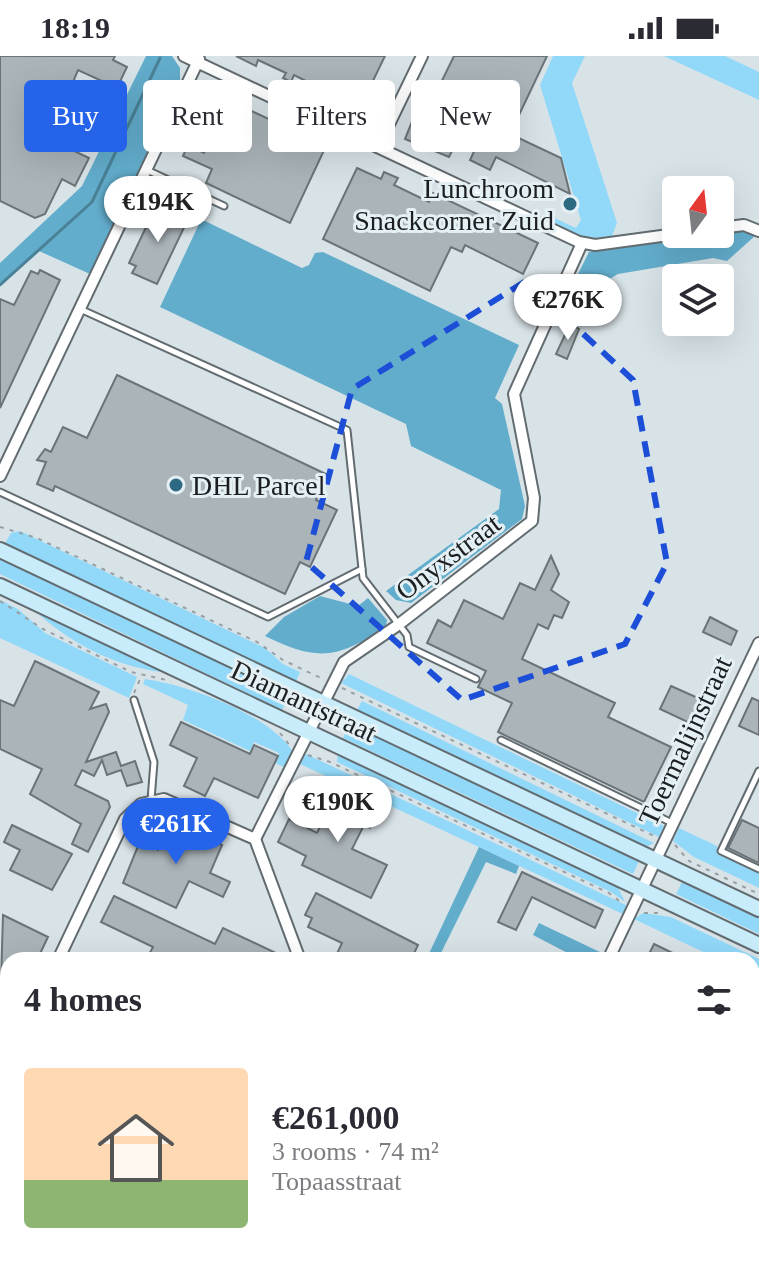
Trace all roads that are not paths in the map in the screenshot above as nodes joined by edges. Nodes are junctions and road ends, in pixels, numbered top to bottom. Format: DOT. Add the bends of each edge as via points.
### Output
graph roads {
  1 [pos="184,56"];
  2 [pos="422,56"];
  3 [pos="198,59"];
  4 [pos="268,93"];
  5 [pos="395,112"];
  6 [pos="389,152"];
  7 [pos="146,169"];
  8 [pos="224,206"];
  9 [pos="734,226"];
  10 [pos="759,231"];
  11 [pos="662,236"];
  12 [pos="582,243"];
  13 [pos="79,309"];
  14 [pos="0,476"];
  15 [pos="0,492"];
  16 [pos="0,550"];
  17 [pos="362,569"];
  18 [pos="0,586"];
  19 [pos="398,625"];
  20 [pos="759,643"];
  21 [pos="476,679"];
  22 [pos="134,700"];
  23 [pos="323,702"];
  24 [pos="309,733"];
  25 [pos="501,740"];
  26 [pos="759,771"];
  27 [pos="151,801"];
  28 [pos="673,823"];
  29 [pos="255,839"];
  30 [pos="656,860"];
  31 [pos="759,869"];
  32 [pos="642,890"];
  33 [pos="759,909"];
  34 [pos="759,945"];
  35 [pos="62,952"];
  36 [pos="297,952"];
  37 [pos="612,952"];
  1 -- 3 [label="street"];
  2 -- 5 [label="street"];
  3 -- 4 [label="street"];
  3 -- 7 [label="street"];
  6 -- 12 [label="street"];
  7 -- 8 [label="lane"];
  7 -- 13 [label="street"];
  9 -- 10 [label="street"];
  11 -- 12 [label="street"];
  12 -- 19 [label="street, Onyxstraat" via="514,394 534,498 532,521"];
  13 -- 14 [label="street"];
  13 -- 17 [label="lane" via="347,430"];
  15 -- 17 [label="lane" via="268,617"];
  16 -- 23 [label="main road, Diamantstraat"];
  17 -- 19 [label="lane" via="363,578"];
  18 -- 24 [label="main road, Diamantstraat"];
  19 -- 21 [label="lane" via="409,647"];
  19 -- 23 [label="street, Onyxstraat" via="349,657"];
  20 -- 28 [label="street, Toermalijnstraat"];
  22 -- 27 [label="lane" via="154,762"];
  23 -- 24 [label="street, Onyxstraat"];
  23 -- 30 [label="main road, Diamantstraat"];
  24 -- 29 [label="street, Onyxstraat"];
  24 -- 32 [label="main road, Diamantstraat"];
  25 -- 28 [label="lane"];
  26 -- 31 [label="lane" via="721,851"];
  27 -- 29 [label="street" via="173,802"];
  27 -- 35 [label="street" via="125,819"];
  28 -- 30 [label="street, Toermalijnstraat"];
  29 -- 36 [label="street"];
  30 -- 32 [label="street, Toermalijnstraat"];
  30 -- 33 [label="main road, Diamantstraat"];
  32 -- 34 [label="main road, Diamantstraat"];
  32 -- 37 [label="street, Toermalijnstraat"];
}
